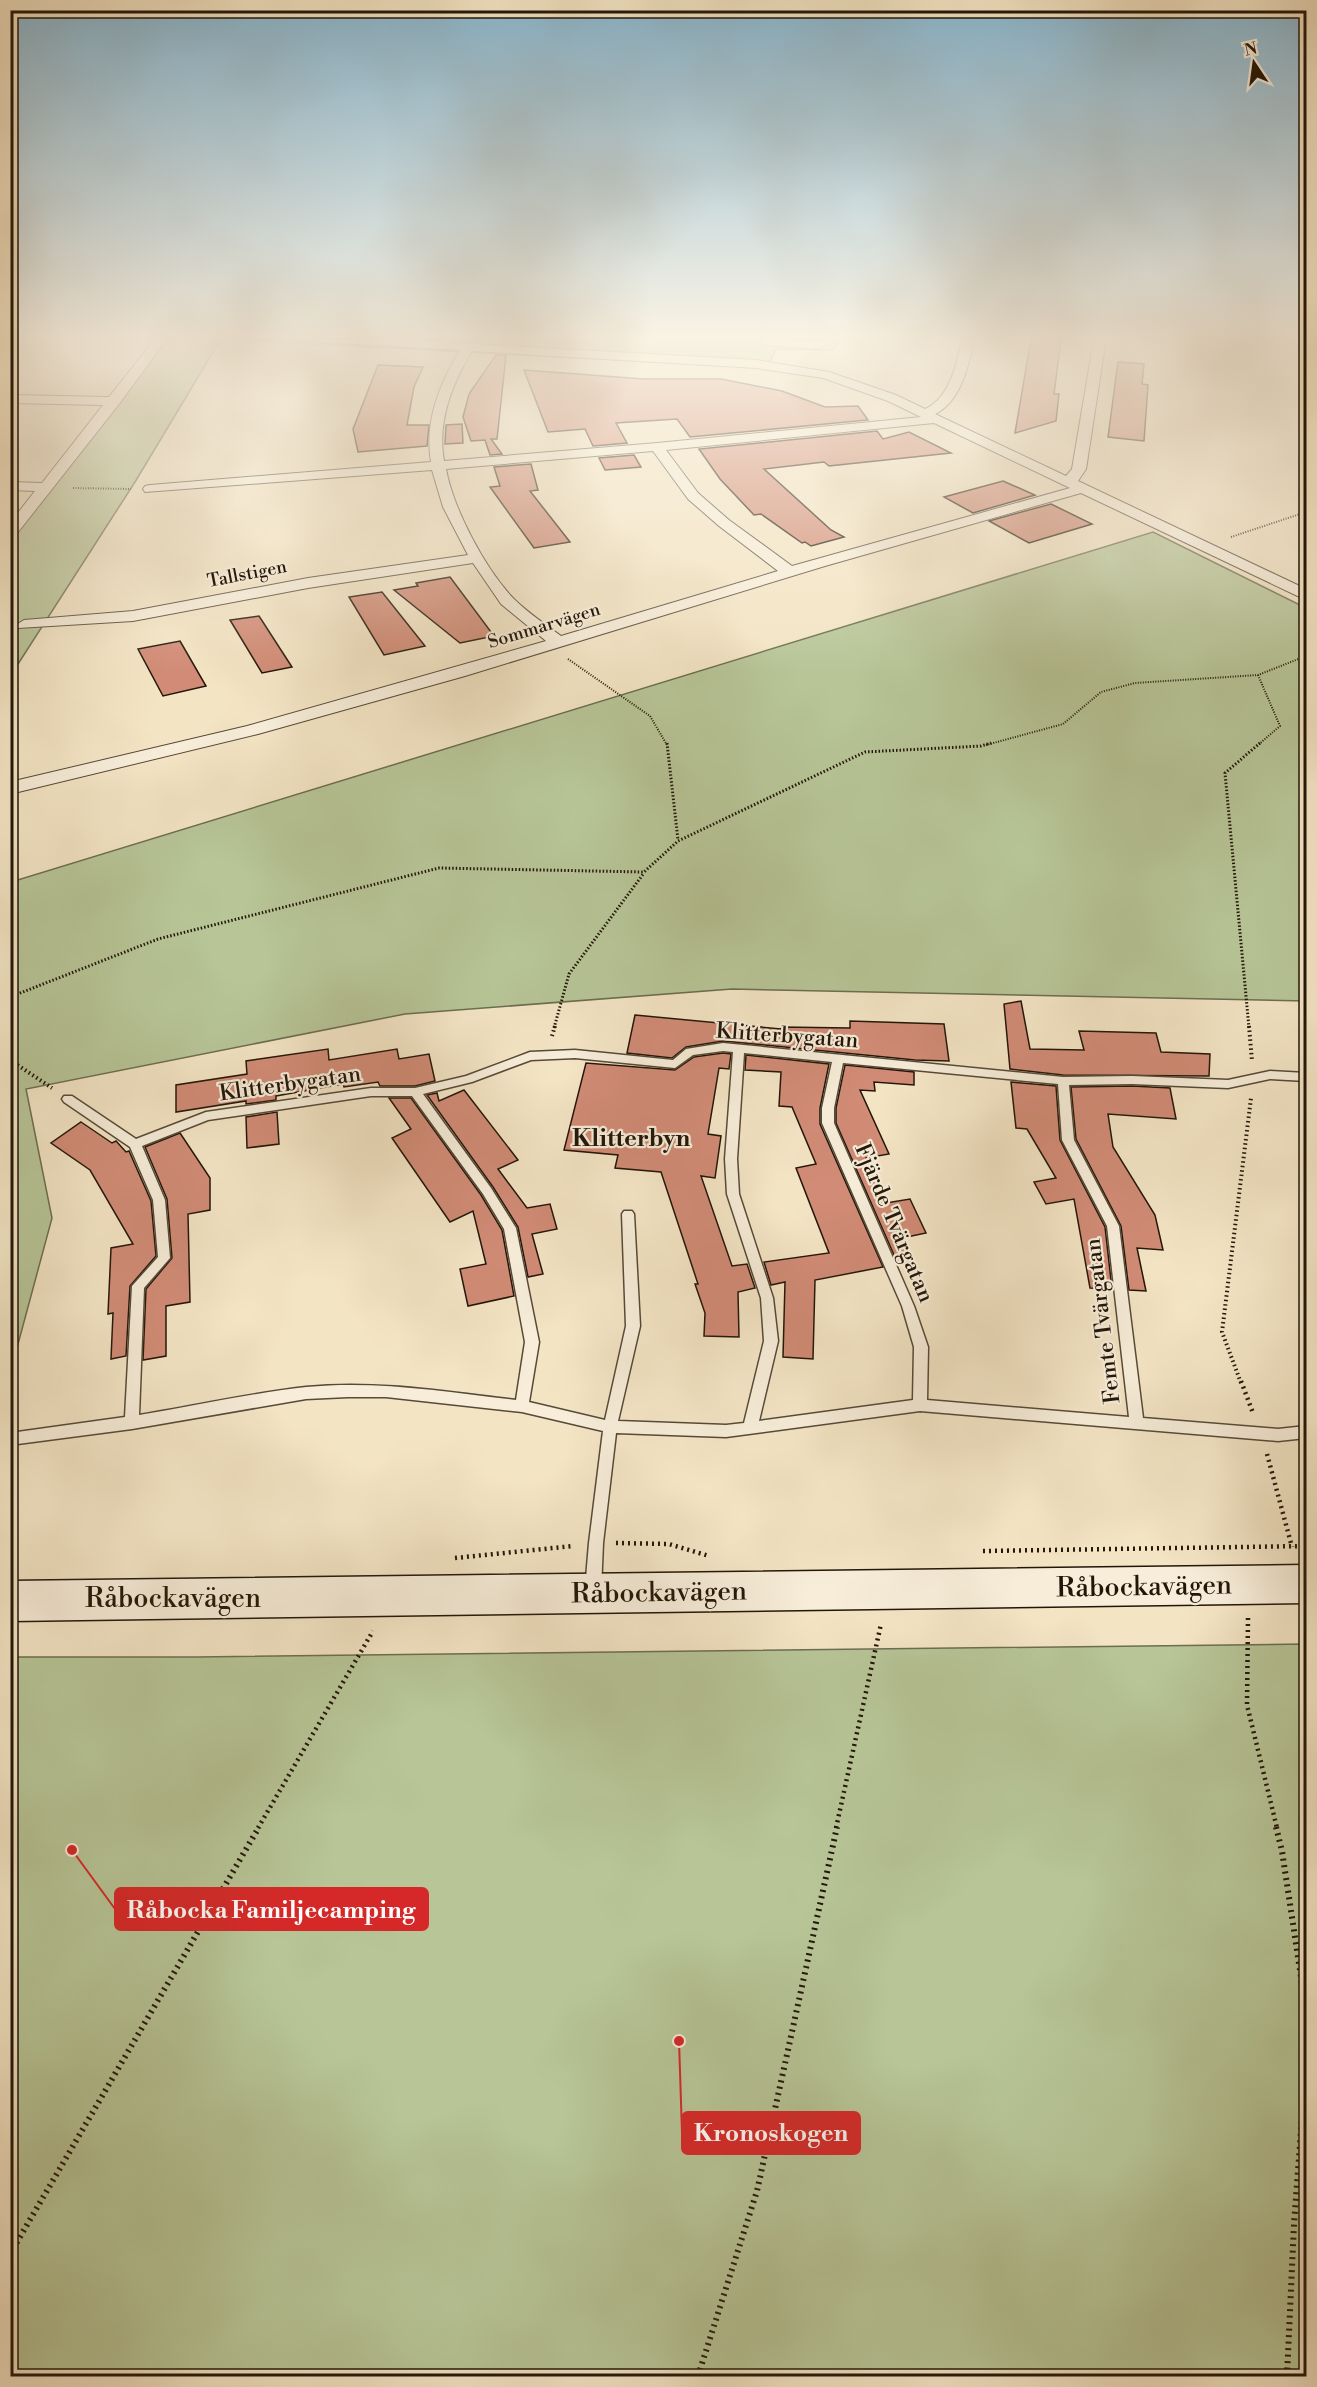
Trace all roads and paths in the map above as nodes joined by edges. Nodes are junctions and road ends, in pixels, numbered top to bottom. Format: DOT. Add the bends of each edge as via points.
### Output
graph roads {
  1 [pos="76,450"];
  2 [pos="436,450"];
  3 [pos="618,450"];
  4 [pos="659,450"];
  5 [pos="1004,450"];
  6 [pos="1082,450"];
  7 [pos="436,466"];
  8 [pos="1066,480"];
  9 [pos="10,486"];
  10 [pos="46,488"];
  11 [pos="1085,488"];
  12 [pos="150,489"];
  13 [pos="1306,512"];
  14 [pos="10,533"];
  15 [pos="1227,538"];
  16 [pos="477,558"];
  17 [pos="790,572"];
  18 [pos="1306,596"];
  19 [pos="24,625"];
  20 [pos="553,644"];
  21 [pos="1306,656"];
  22 [pos="1258,675"];
  23 [pos="10,789"];
  24 [pos="678,841"];
  25 [pos="644,872"];
  26 [pos="10,997"];
  27 [pos="739,1049"];
  28 [pos="547,1055"];
  29 [pos="838,1058"];
  30 [pos="10,1060"];
  31 [pos="1306,1077"];
  32 [pos="1254,1078"];
  33 [pos="1063,1081"];
  34 [pos="415,1092"];
  35 [pos="68,1099"];
  36 [pos="135,1144"];
  37 [pos="628,1214"];
  38 [pos="920,1405"];
  39 [pos="522,1406"];
  40 [pos="132,1423"];
  41 [pos="1137,1423"];
  42 [pos="610,1427"];
  43 [pos="750,1428"];
  44 [pos="1306,1432"];
  45 [pos="1261,1434"];
  46 [pos="10,1439"];
  47 [pos="596,1543"];
  48 [pos="1292,1546"];
  49 [pos="1306,1546"];
  50 [pos="972,1551"];
  51 [pos="714,1557"];
  52 [pos="452,1558"];
  53 [pos="1306,1584"];
  54 [pos="593,1594"];
  55 [pos="10,1600"];
  56 [pos="1248,1617"];
  57 [pos="881,1624"];
  58 [pos="374,1629"];
  59 [pos="1306,2010"];
  60 [pos="1306,2065"];
  61 [pos="10,2254"];
  62 [pos="698,2376"];
  63 [pos="1287,2376"];
  1 -- 10 [label="street"];
  2 -- 7 [label="street"];
  3 -- 7 [label="street"];
  4 -- 17 [label="street" via="693,496"];
  5 -- 8 [label="street"];
  6 -- 8 [label="street" via="1079,469 1074,478"];
  7 -- 12 [label="street"];
  7 -- 16 [label="street" via="449,509"];
  8 -- 11 [label="street"];
  9 -- 10 [label="street"];
  10 -- 12 [label="path"];
  10 -- 14 [label="street"];
  11 -- 17 [label="street, Sommarvägen"];
  11 -- 18 [label="street"];
  13 -- 15 [label="path"];
  16 -- 19 [label="street, Tallstigen" via="308,583 133,616"];
  16 -- 20 [label="street" via="510,605"];
  17 -- 20 [label="street, Sommarvägen"];
  20 -- 23 [label="street, Sommarvägen" via="252,730"];
  20 -- 24 [label="path" via="650,716 667,743"];
  21 -- 22 [label="path"];
  22 -- 24 [label="path" via="1136,683 1101,692 1063,724 981,746 865,752"];
  22 -- 32 [label="path" via="1280,726 1225,773"];
  24 -- 25 [label="path"];
  25 -- 26 [label="path" via="440,868 158,939"];
  25 -- 28 [label="path" via="569,974"];
  27 -- 28 [label="lane, Klitterbygatan" via="690,1052 675,1064"];
  27 -- 29 [label="lane, Klitterbygatan"];
  27 -- 43 [label="lane" via="731,1159 733,1194 767,1298 771,1341"];
  28 -- 34 [label="lane, Klitterbygatan" via="530,1056 468,1079"];
  29 -- 33 [label="lane, Klitterbygatan"];
  29 -- 38 [label="lane, Fjärde Tvärgatan" via="828,1123 908,1306 921,1347"];
  30 -- 35 [label="path"];
  31 -- 32 [label="lane, Klitterbygatan" via="1270,1074"];
  32 -- 33 [label="lane, Klitterbygatan" via="1228,1084"];
  32 -- 45 [label="path" via="1222,1332"];
  33 -- 41 [label="lane, Femte Tvärgatan" via="1068,1140 1113,1226"];
  34 -- 36 [label="lane, Klitterbygatan" via="371,1092 206,1116"];
  34 -- 39 [label="lane" via="510,1228 532,1342"];
  35 -- 36 [label="lane"];
  36 -- 40 [label="lane" via="159,1200 164,1258 138,1286"];
  37 -- 42 [label="lane" via="633,1326"];
  38 -- 41 [label="lane"];
  38 -- 43 [label="lane"];
  39 -- 40 [label="lane" via="348,1390 272,1398"];
  39 -- 42 [label="lane"];
  40 -- 46 [label="lane"];
  41 -- 45 [label="lane"];
  42 -- 43 [label="lane" via="726,1431"];
  42 -- 47 [label="lane"];
  44 -- 45 [label="lane"];
  45 -- 48 [label="path"];
  47 -- 51 [label="path" via="669,1544"];
  47 -- 52 [label="path"];
  47 -- 54 [label="lane"];
  48 -- 49 [label="path"];
  48 -- 50 [label="path"];
  53 -- 54 [label="street, Råbockavägen"];
  54 -- 55 [label="street, Råbockavägen"];
  56 -- 59 [label="path" via="1247,1705 1282,1851"];
  57 -- 62 [label="path" via="757,2191"];
  58 -- 61 [label="path"];
  60 -- 63 [label="path"];
}
